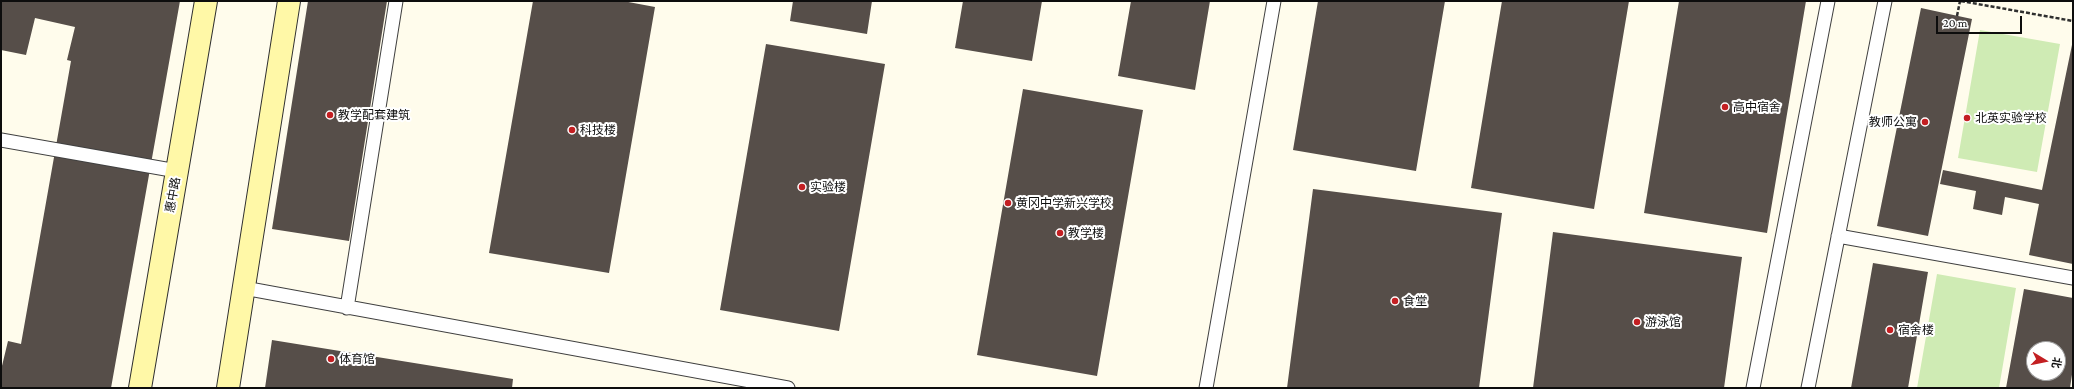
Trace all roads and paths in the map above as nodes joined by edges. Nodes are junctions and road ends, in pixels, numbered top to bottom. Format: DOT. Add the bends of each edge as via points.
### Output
graph roads {
  1 [pos="206,1"];
  2 [pos="289,1"];
  3 [pos="396,1"];
  4 [pos="1274,1"];
  5 [pos="1828,1"];
  6 [pos="1885,1"];
  7 [pos="1961,1"];
  8 [pos="1958,16"];
  9 [pos="2073,21"];
  10 [pos="1,140"];
  11 [pos="177,171"];
  12 [pos="1838,236"];
  13 [pos="2073,278"];
  14 [pos="244,288"];
  15 [pos="347,308"];
  16 [pos="140,388"];
  17 [pos="228,388"];
  18 [pos="788,388"];
  19 [pos="1206,388"];
  20 [pos="1753,388"];
  21 [pos="1808,388"];
  1 -- 11 [label="street, 惠中路"];
  2 -- 14 [label="street"];
  3 -- 15 [label="lane"];
  4 -- 19 [label="lane"];
  5 -- 20 [label="lane"];
  6 -- 12 [label="lane"];
  7 -- 8 [label="path"];
  7 -- 9 [label="path"];
  10 -- 11 [label="lane"];
  11 -- 16 [label="street, 惠中路"];
  12 -- 13 [label="lane"];
  12 -- 21 [label="lane"];
  14 -- 15 [label="lane"];
  14 -- 17 [label="street"];
  15 -- 18 [label="lane"];
}
